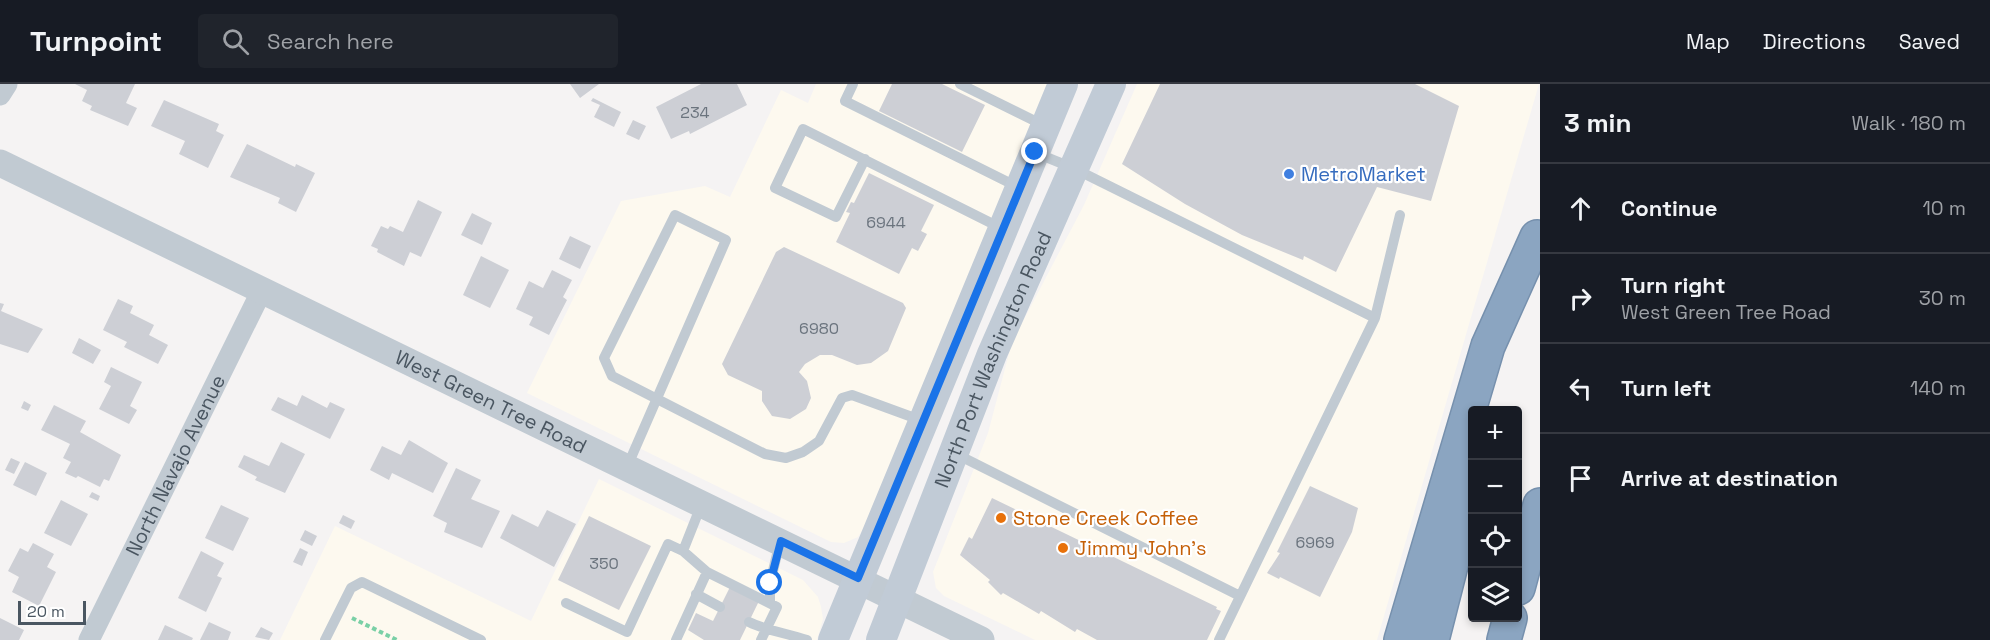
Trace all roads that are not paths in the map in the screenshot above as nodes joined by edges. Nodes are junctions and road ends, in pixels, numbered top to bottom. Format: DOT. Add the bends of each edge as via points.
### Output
graph roads {
  1 [pos="7,84"];
  2 [pos="853,84"];
  3 [pos="960,84"];
  4 [pos="1063,84"];
  5 [pos="1111,84"];
  6 [pos="0,95"];
  7 [pos="1040,140"];
  8 [pos="865,159"];
  9 [pos="0,163"];
  10 [pos="1073,168"];
  11 [pos="1020,189"];
  12 [pos="1400,214"];
  13 [pos="1003,229"];
  14 [pos="1538,230"];
  15 [pos="262,290"];
  16 [pos="1375,318"];
  17 [pos="655,400"];
  18 [pos="1492,406"];
  19 [pos="923,421"];
  20 [pos="956,454"];
  21 [pos="627,467"];
  22 [pos="1468,502"];
  23 [pos="702,503"];
  24 [pos="1540,505"];
  25 [pos="781,541"];
  26 [pos="683,552"];
  27 [pos="707,572"];
  28 [pos="1522,573"];
  29 [pos="858,578"];
  30 [pos="696,594"];
  31 [pos="1240,596"];
  32 [pos="896,598"];
  33 [pos="566,603"];
  34 [pos="770,603"];
  35 [pos="720,607"];
  36 [pos="748,622"];
  37 [pos="1509,622"];
  38 [pos="763,635"];
  39 [pos="89,640"];
  40 [pos="325,640"];
  41 [pos="481,640"];
  42 [pos="676,640"];
  43 [pos="807,640"];
  44 [pos="833,640"];
  45 [pos="881,640"];
  46 [pos="981,640"];
  47 [pos="1219,640"];
  48 [pos="1401,640"];
  49 [pos="1432,640"];
  50 [pos="1504,640"];
  1 -- 6 [label="street"];
  2 -- 11 [label="lane" via="844,101"];
  3 -- 7 [label="lane"];
  4 -- 7 [label="main road, North Port Washington Road"];
  5 -- 10 [label="main road, North Port Washington Road"];
  7 -- 10 [label="lane"];
  7 -- 11 [label="main road, North Port Washington Road"];
  8 -- 8 [label="lane" via="803,129 775,188 836,217"];
  8 -- 13 [label="lane"];
  9 -- 15 [label="street, West Green Tree Road"];
  10 -- 16 [label="lane"];
  10 -- 20 [label="main road, North Port Washington Road" via="992,354"];
  11 -- 13 [label="main road, North Port Washington Road"];
  12 -- 16 [label="lane"];
  13 -- 19 [label="main road, North Port Washington Road"];
  14 -- 18 [label="highway"];
  14 -- 48 [label="highway" via="1488,346"];
  15 -- 21 [label="street, West Green Tree Road"];
  15 -- 39 [label="street, North Navajo Avenue"];
  16 -- 31 [label="lane"];
  17 -- 17 [label="lane" via="612,376 604,357 675,215 726,240"];
  17 -- 19 [label="lane" via="765,454 786,458 819,441 842,398 852,395"];
  17 -- 21 [label="lane"];
  19 -- 29 [label="main road, North Port Washington Road"];
  20 -- 31 [label="lane"];
  20 -- 32 [label="main road, North Port Washington Road"];
  21 -- 23 [label="street, West Green Tree Road"];
  22 -- 49 [label="highway"];
  23 -- 25 [label="street, West Green Tree Road"];
  23 -- 26 [label="lane"];
  24 -- 28 [label="highway"];
  25 -- 29 [label="street, West Green Tree Road"];
  25 -- 34 [label="lane" via="770,583"];
  26 -- 27 [label="lane"];
  26 -- 33 [label="lane" via="668,544 627,632"];
  27 -- 30 [label="lane"];
  27 -- 34 [label="lane"];
  29 -- 32 [label="street, West Green Tree Road"];
  29 -- 44 [label="main road, North Port Washington Road"];
  30 -- 35 [label="lane"];
  30 -- 42 [label="lane"];
  31 -- 47 [label="lane"];
  32 -- 45 [label="main road, North Port Washington Road"];
  32 -- 46 [label="street, West Green Tree Road"];
  34 -- 38 [label="lane" via="777,607"];
  36 -- 38 [label="lane"];
  37 -- 50 [label="highway"];
  38 -- 43 [label="lane" via="788,633"];
  40 -- 41 [label="lane" via="351,588 362,582"];
}
